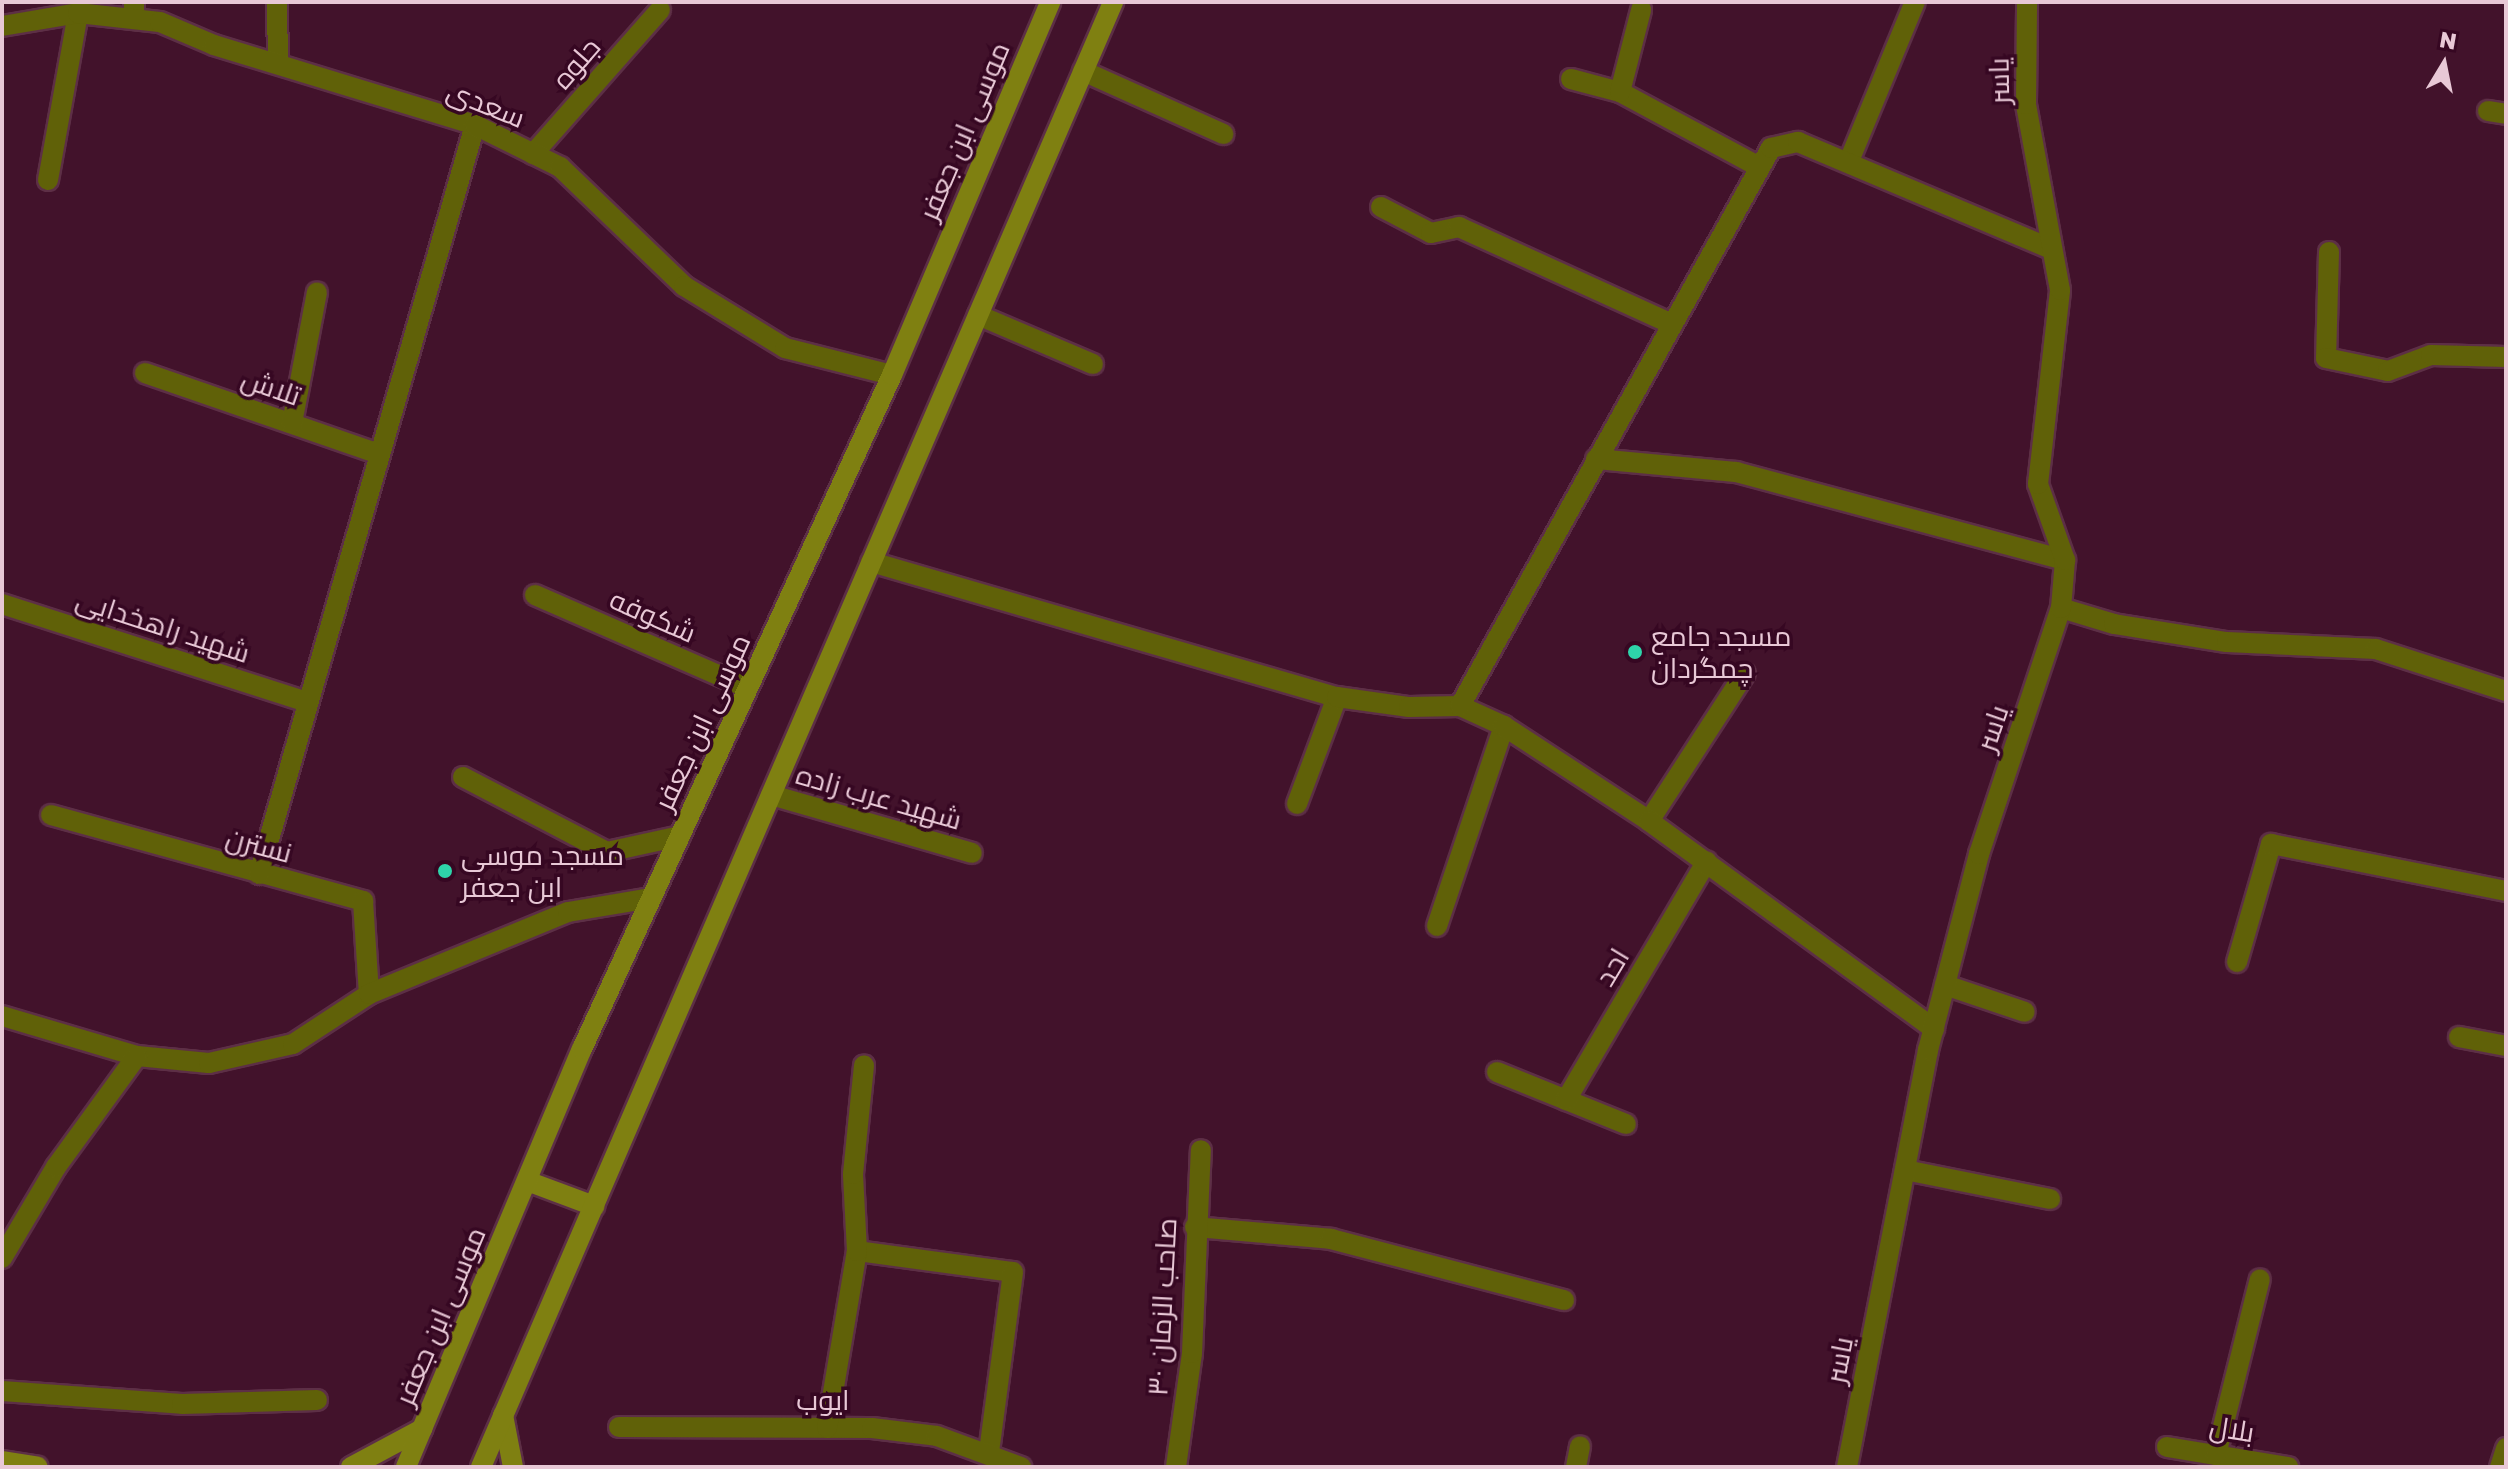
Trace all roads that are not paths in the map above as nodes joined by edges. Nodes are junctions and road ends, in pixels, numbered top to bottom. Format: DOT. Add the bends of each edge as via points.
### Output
graph roads {
  1 [pos="277,2"];
  2 [pos="1050,2"];
  3 [pos="1113,2"];
  4 [pos="1915,2"];
  5 [pos="2027,2"];
  6 [pos="134,10"];
  7 [pos="660,10"];
  8 [pos="1641,10"];
  9 [pos="78,13"];
  10 [pos="2,26"];
  11 [pos="278,64"];
  12 [pos="1083,71"];
  13 [pos="1571,79"];
  14 [pos="1620,92"];
  15 [pos="475,125"];
  16 [pos="1223,134"];
  17 [pos="533,154"];
  18 [pos="1849,161"];
  19 [pos="1759,167"];
  20 [pos="48,180"];
  21 [pos="1381,207"];
  22 [pos="2051,249"];
  23 [pos="2329,252"];
  24 [pos="317,292"];
  25 [pos="978,315"];
  26 [pos="1670,323"];
  27 [pos="2506,356"];
  28 [pos="1093,364"];
  29 [pos="145,373"];
  30 [pos="892,375"];
  31 [pos="292,423"];
  32 [pos="379,454"];
  33 [pos="1596,459"];
  34 [pos="2065,560"];
  35 [pos="871,562"];
  36 [pos="535,595"];
  37 [pos="2,604"];
  38 [pos="2061,608"];
  39 [pos="1745,673"];
  40 [pos="748,688"];
  41 [pos="2506,691"];
  42 [pos="1337,697"];
  43 [pos="308,702"];
  44 [pos="1460,706"];
  45 [pos="1504,726"];
  46 [pos="463,777"];
  47 [pos="771,795"];
  48 [pos="1297,804"];
  49 [pos="51,815"];
  50 [pos="1649,821"];
  51 [pos="680,836"];
  52 [pos="972,853"];
  53 [pos="1707,861"];
  54 [pos="259,874"];
  55 [pos="2506,891"];
  56 [pos="652,898"];
  57 [pos="1437,926"];
  58 [pos="2237,962"];
  59 [pos="1945,985"];
  60 [pos="369,994"];
  61 [pos="2025,1012"];
  62 [pos="2,1016"];
  63 [pos="1934,1029"];
  64 [pos="2459,1037"];
  65 [pos="2506,1046"];
  66 [pos="137,1056"];
  67 [pos="864,1066"];
  68 [pos="1497,1072"];
  69 [pos="1566,1100"];
  70 [pos="1626,1124"];
  71 [pos="1201,1150"];
  72 [pos="1905,1170"];
  73 [pos="527,1181"];
  74 [pos="2050,1199"];
  75 [pos="594,1206"];
  76 [pos="1195,1227"];
  77 [pos="857,1251"];
  78 [pos="2,1258"];
  79 [pos="2260,1279"];
  80 [pos="1564,1300"];
  81 [pos="2,1391"];
  82 [pos="317,1400"];
  83 [pos="503,1415"];
  84 [pos="619,1427"];
  85 [pos="827,1428"];
  86 [pos="422,1429"];
  87 [pos="2167,1447"];
  88 [pos="2506,1448"];
  89 [pos="989,1451"];
  90 [pos="2216,1455"];
  91 [pos="2,1461"];
  92 [pos="38,1467"];
  93 [pos="351,1467"];
  94 [pos="406,1467"];
  95 [pos="481,1467"];
  96 [pos="513,1467"];
  97 [pos="1021,1467"];
  98 [pos="1176,1467"];
  99 [pos="1847,1467"];
  100 [pos="2288,1467"];
  101 [pos="2500,1467"];
  1 -- 11 [label="street"];
  2 -- 30 [label="street, موسی ابن جعفر"];
  3 -- 12 [label="street"];
  4 -- 18 [label="street"];
  5 -- 22 [label="street, یاسر" via="2026,104"];
  6 -- 9 [label="street, سعدی"];
  6 -- 11 [label="street, سعدی"];
  7 -- 17 [label="street, جلوه"];
  8 -- 14 [label="street"];
  9 -- 10 [label="street, سعدی"];
  9 -- 20 [label="street"];
  11 -- 15 [label="street, سعدی"];
  12 -- 16 [label="street"];
  12 -- 25 [label="street"];
  13 -- 14 [label="street"];
  14 -- 19 [label="street"];
  15 -- 17 [label="street, سعدی"];
  15 -- 32 [label="street"];
  17 -- 30 [label="street, سعدی" via="560,167 697,294 785,348"];
  18 -- 19 [label="street" via="1798,142 1771,148"];
  18 -- 22 [label="street"];
  19 -- 26 [label="street"];
  21 -- 26 [label="street" via="1431,233 1459,227"];
  22 -- 34 [label="street, یاسر" via="2060,290 2038,484"];
  23 -- 27 [label="street" via="2326,358 2388,371 2431,355"];
  24 -- 31 [label="street"];
  25 -- 28 [label="street"];
  25 -- 35 [label="street"];
  26 -- 33 [label="street"];
  29 -- 31 [label="street, تلاش"];
  30 -- 40 [label="street, موسی ابن جعفر"];
  31 -- 32 [label="street, تلاش"];
  32 -- 43 [label="street"];
  33 -- 34 [label="street" via="1736,472"];
  33 -- 44 [label="street"];
  34 -- 38 [label="street, یاسر"];
  35 -- 42 [label="street"];
  35 -- 47 [label="street"];
  36 -- 40 [label="street, شکوفه"];
  37 -- 43 [label="street, شهید راهخدایی"];
  38 -- 41 [label="street" via="2114,624 2227,642 2376,649"];
  38 -- 59 [label="street, یاسر" via="1979,854"];
  39 -- 50 [label="street"];
  40 -- 51 [label="street, موسی ابن جعفر"];
  42 -- 44 [label="street" via="1409,707"];
  42 -- 48 [label="street"];
  43 -- 54 [label="street"];
  44 -- 45 [label="street"];
  45 -- 50 [label="street"];
  45 -- 57 [label="street"];
  46 -- 51 [label="street" via="607,852"];
  47 -- 52 [label="street, شهید عرب زاده"];
  47 -- 75 [label="street"];
  49 -- 54 [label="street, نسترن"];
  50 -- 53 [label="street"];
  51 -- 56 [label="street, موسی ابن جعفر"];
  53 -- 63 [label="street"];
  53 -- 69 [label="street, احد"];
  54 -- 60 [label="street, نسترن" via="363,901"];
  55 -- 58 [label="street" via="2271,844"];
  56 -- 60 [label="street" via="568,912"];
  56 -- 73 [label="street, موسی ابن جعفر"];
  59 -- 61 [label="street"];
  59 -- 63 [label="street, یاسر"];
  60 -- 66 [label="street" via="293,1044 209,1063"];
  62 -- 66 [label="street"];
  63 -- 72 [label="street, یاسر"];
  64 -- 65 [label="street"];
  66 -- 78 [label="street" via="56,1167"];
  67 -- 77 [label="street" via="853,1174"];
  68 -- 69 [label="street"];
  69 -- 70 [label="street"];
  71 -- 76 [label="street, صاحب الزمان ۳۰"];
  72 -- 74 [label="street"];
  72 -- 99 [label="street, یاسر"];
  73 -- 75 [label="street"];
  73 -- 86 [label="street, موسی ابن جعفر"];
  75 -- 83 [label="street"];
  76 -- 80 [label="street" via="1331,1239"];
  76 -- 98 [label="street, صاحب الزمان ۳۰" via="1192,1353"];
  77 -- 85 [label="street"];
  77 -- 89 [label="street" via="1013,1272"];
  79 -- 90 [label="street"];
  81 -- 82 [label="street" via="182,1404"];
  83 -- 95 [label="street"];
  83 -- 96 [label="street"];
  84 -- 85 [label="street, ایوب"];
  85 -- 89 [label="street, ایوب" via="937,1436"];
  86 -- 93 [label="street"];
  86 -- 94 [label="street, موسی ابن جعفر"];
  87 -- 90 [label="street, بلال"];
  88 -- 101 [label="street"];
  89 -- 97 [label="street, ایوب"];
  90 -- 100 [label="street, بلال"];
  91 -- 92 [label="street"];
}
